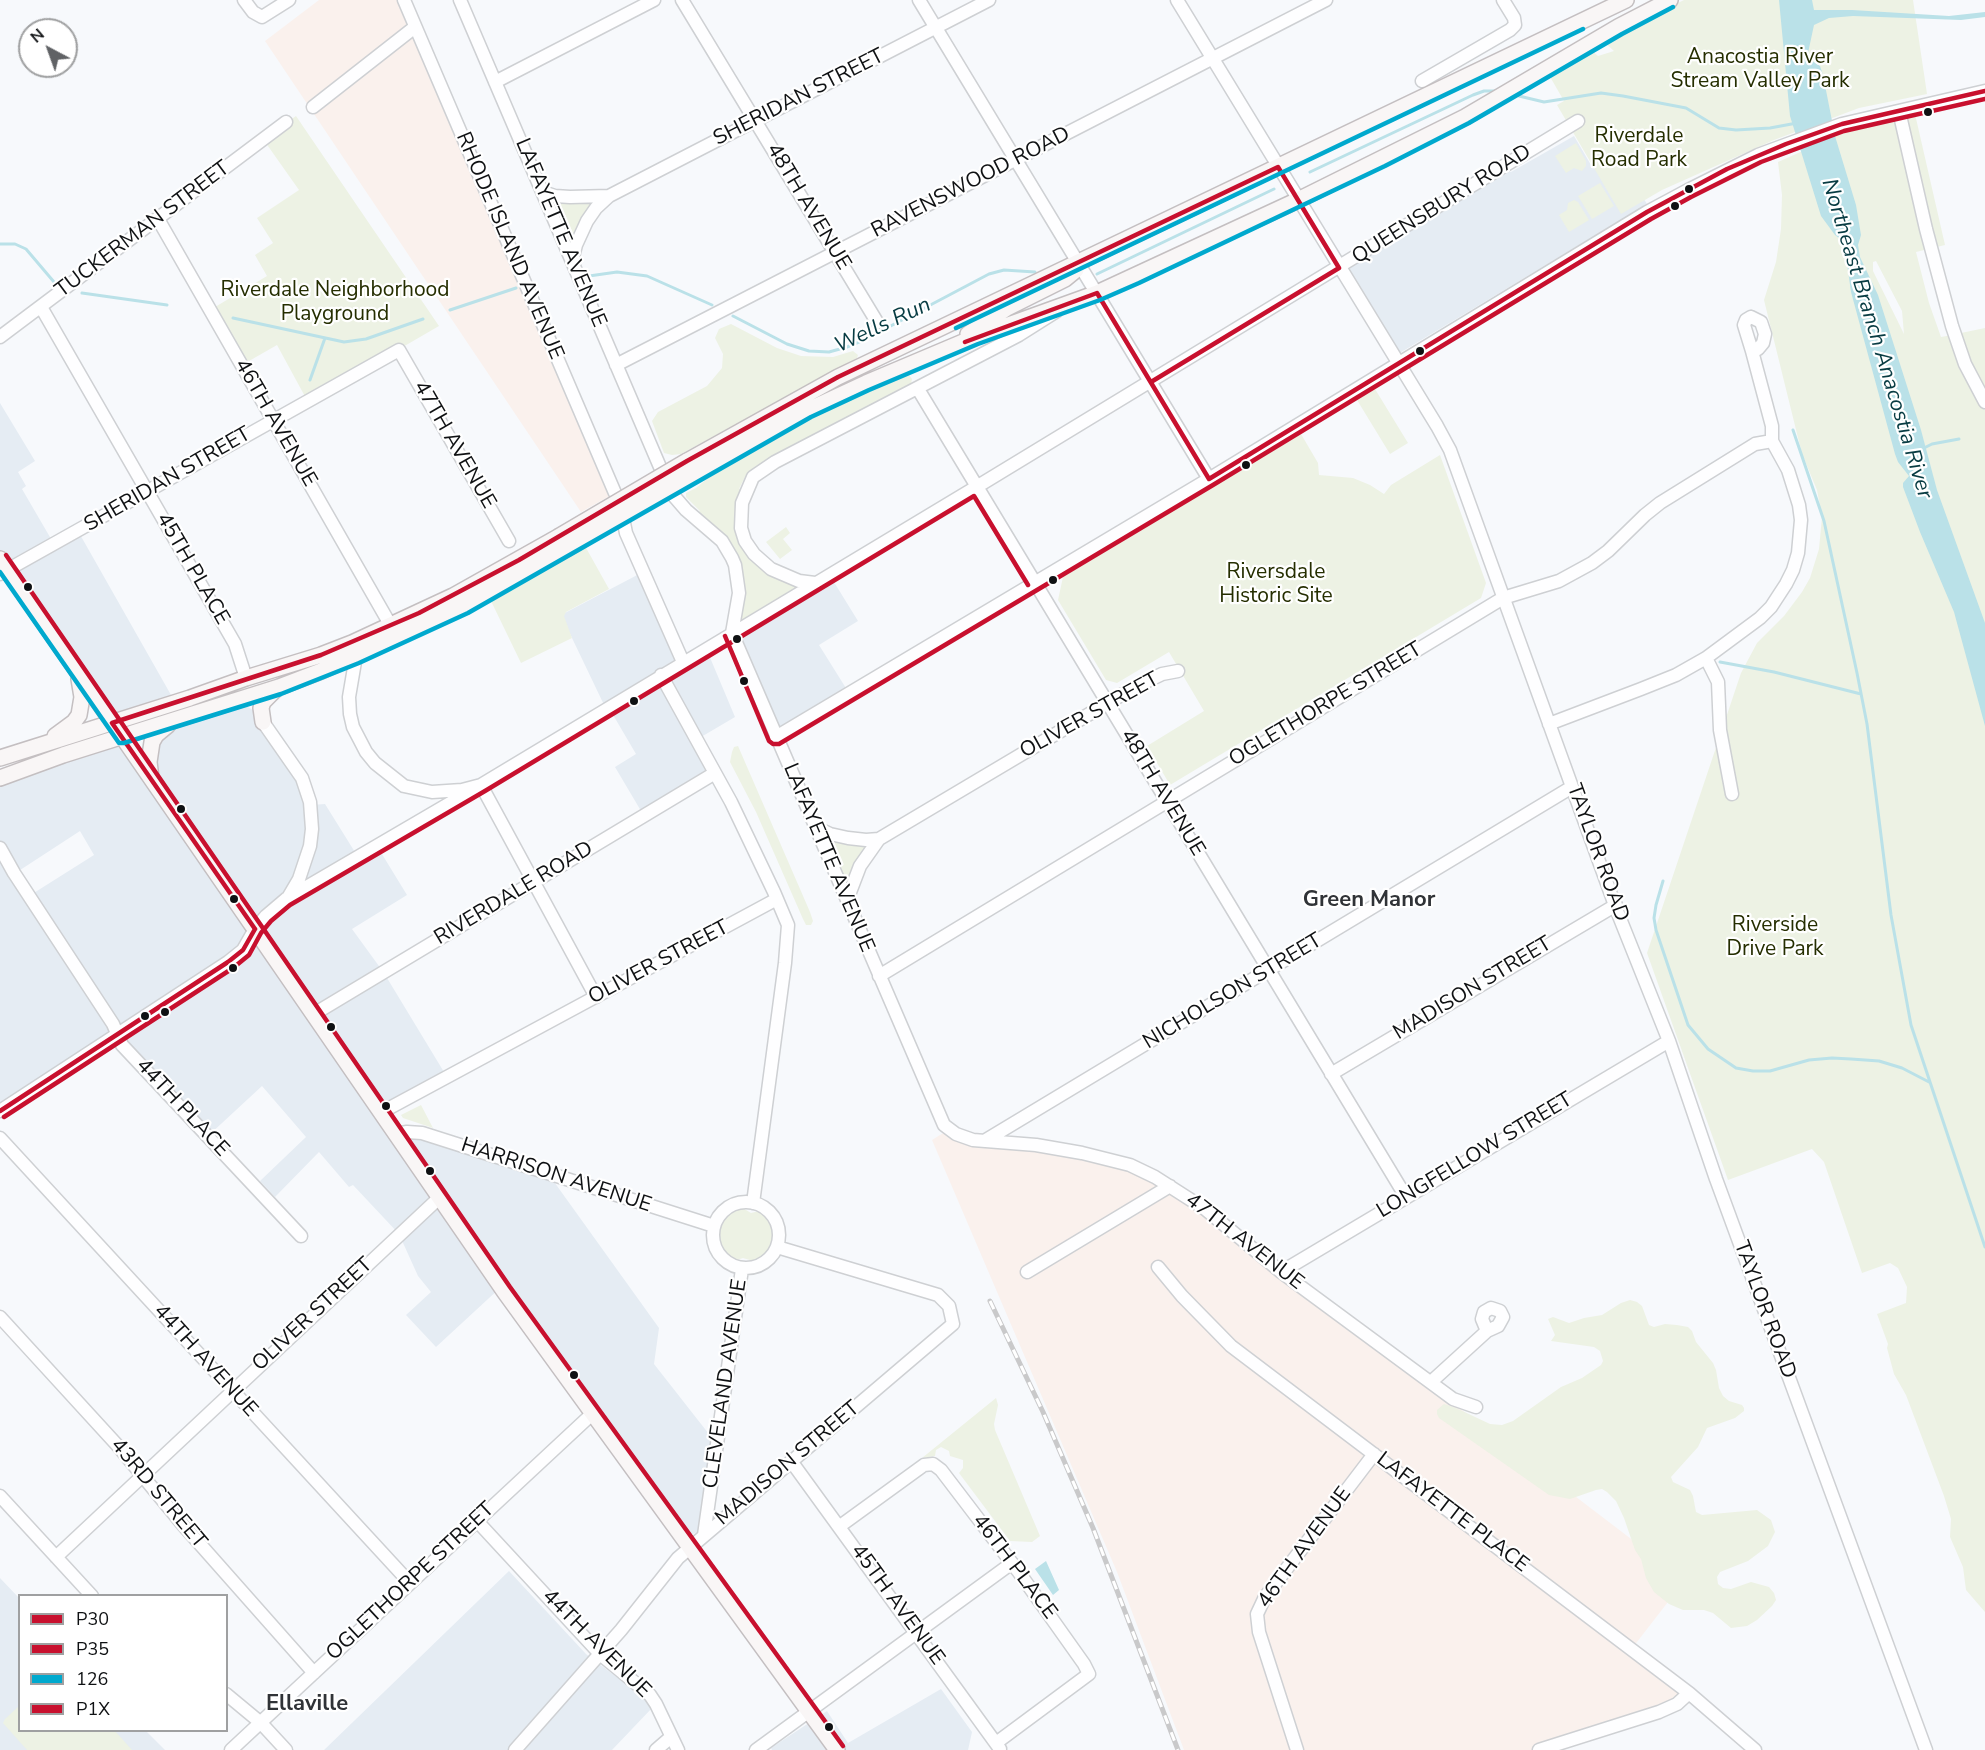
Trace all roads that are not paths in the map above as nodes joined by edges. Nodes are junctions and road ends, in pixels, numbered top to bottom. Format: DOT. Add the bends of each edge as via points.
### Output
graph roads {
  1 [pos="244,0"];
  2 [pos="289,0"];
  3 [pos="404,0"];
  4 [pos="459,0"];
  5 [pos="654,0"];
  6 [pos="682,0"];
  7 [pos="919,0"];
  8 [pos="989,0"];
  9 [pos="1177,0"];
  10 [pos="1326,0"];
  11 [pos="1503,0"];
  12 [pos="1626,0"];
  13 [pos="1670,0"];
  14 [pos="415,27"];
  15 [pos="936,27"];
  16 [pos="1213,58"];
  17 [pos="1422,81"];
  18 [pos="495,82"];
  19 [pos="1985,91"];
  20 [pos="313,107"];
  21 [pos="1899,111"];
  22 [pos="755,120"];
  23 [pos="1578,121"];
  24 [pos="286,122"];
  25 [pos="1016,160"];
  26 [pos="1278,167"];
  27 [pos="543,192"];
  28 [pos="609,196"];
  29 [pos="1298,200"];
  30 [pos="158,219"];
  31 [pos="835,253"];
  32 [pos="572,261"];
  33 [pos="1077,261"];
  34 [pos="1339,268"];
  35 [pos="1097,293"];
  36 [pos="1067,304"];
  37 [pos="41,307"];
  38 [pos="877,322"];
  39 [pos="0,337"];
  40 [pos="399,350"];
  41 [pos="1752,351"];
  42 [pos="937,353"];
  43 [pos="1397,363"];
  44 [pos="616,366"];
  45 [pos="1150,382"];
  46 [pos="918,389"];
  47 [pos="1985,402"];
  48 [pos="273,420"];
  49 [pos="1772,441"];
  50 [pos="660,466"];
  51 [pos="690,468"];
  52 [pos="1209,478"];
  53 [pos="976,486"];
  54 [pos="148,492"];
  55 [pos="615,493"];
  56 [pos="673,495"];
  57 [pos="624,523"];
  58 [pos="509,541"];
  59 [pos="745,541"];
  60 [pos="562,543"];
  61 [pos="728,550"];
  62 [pos="2,568"];
  63 [pos="1034,581"];
  64 [pos="815,583"];
  65 [pos="1503,598"];
  66 [pos="392,626"];
  67 [pos="732,633"];
  68 [pos="356,656"];
  69 [pos="1707,658"];
  70 [pos="683,662"];
  71 [pos="1178,671"];
  72 [pos="78,673"];
  73 [pos="661,675"];
  74 [pos="246,678"];
  75 [pos="279,687"];
  76 [pos="230,703"];
  77 [pos="1107,703"];
  78 [pos="175,720"];
  79 [pos="263,722"];
  80 [pos="112,723"];
  81 [pos="1549,724"];
  82 [pos="122,736"];
  83 [pos="776,736"];
  84 [pos="40,745"];
  85 [pos="0,758"];
  86 [pos="715,773"];
  87 [pos="0,778"];
  88 [pos="152,779"];
  89 [pos="481,785"];
  90 [pos="1572,787"];
  91 [pos="1732,794"];
  92 [pos="1166,801"];
  93 [pos="815,827"];
  94 [pos="879,838"];
  95 [pos="0,848"];
  96 [pos="534,882"];
  97 [pos="286,899"];
  98 [pos="777,899"];
  99 [pos="847,900"];
  100 [pos="1616,904"];
  101 [pos="255,929"];
  102 [pos="1268,970"];
  103 [pos="879,976"];
  104 [pos="596,997"];
  105 [pos="314,1014"];
  106 [pos="118,1035"];
  107 [pos="1669,1041"];
  108 [pos="1331,1074"];
  109 [pos="0,1111"];
  110 [pos="381,1112"];
  111 [pos="396,1134"];
  112 [pos="0,1138"];
  113 [pos="986,1140"];
  114 [pos="1170,1186"];
  115 [pos="440,1197"];
  116 [pos="1406,1197"];
  117 [pos="753,1203"];
  118 [pos="714,1226"];
  119 [pos="301,1236"];
  120 [pos="777,1247"];
  121 [pos="1158,1267"];
  122 [pos="742,1269"];
  123 [pos="1027,1272"];
  124 [pos="1281,1272"];
  125 [pos="0,1317"];
  126 [pos="1487,1331"];
  127 [pos="1431,1382"];
  128 [pos="232,1392"];
  129 [pos="1476,1407"];
  130 [pos="592,1414"];
  131 [pos="1374,1454"];
  132 [pos="791,1461"];
  133 [pos="142,1476"];
  134 [pos="0,1497"];
  135 [pos="477,1521"];
  136 [pos="840,1526"];
  137 [pos="704,1535"];
  138 [pos="689,1547"];
  139 [pos="56,1557"];
  140 [pos="1012,1563"];
  141 [pos="410,1583"];
  142 [pos="90,1594"];
  143 [pos="916,1632"];
  144 [pos="600,1654"];
  145 [pos="314,1673"];
  146 [pos="1689,1693"];
  147 [pos="228,1696"];
  148 [pos="808,1710"];
  149 [pos="261,1723"];
  150 [pos="671,1737"];
  151 [pos="998,1747"];
  152 [pos="761,1748"];
  153 [pos="231,1750"];
  154 [pos="286,1750"];
  155 [pos="515,1750"];
  156 [pos="656,1750"];
  157 [pos="678,1750"];
  158 [pos="837,1750"];
  159 [pos="1297,1750"];
  160 [pos="1539,1750"];
  161 [pos="1754,1750"];
  162 [pos="1926,1750"];
  1 -- 2 [label="street" via="258,17"];
  3 -- 14 [label="street, RHODE ISLAND AVENUE"];
  4 -- 18 [label="street, LAFAYETTE AVENUE"];
  5 -- 18 [label="street"];
  6 -- 22 [label="street, 48TH AVENUE"];
  7 -- 15 [label="street"];
  8 -- 15 [label="street, SHERIDAN STREET"];
  9 -- 16 [label="street, TAYLOR ROAD"];
  10 -- 16 [label="street, RAVENSWOOD ROAD"];
  11 -- 17 [label="street" via="1515,25"];
  12 -- 26 [label="main road"];
  13 -- 29 [label="main road" via="1465,117"];
  14 -- 20 [label="street"];
  14 -- 55 [label="street, RHODE ISLAND AVENUE"];
  15 -- 22 [label="street, SHERIDAN STREET"];
  15 -- 25 [label="street"];
  16 -- 25 [label="street, RAVENSWOOD ROAD"];
  16 -- 26 [label="street, TAYLOR ROAD"];
  18 -- 27 [label="street, LAFAYETTE AVENUE"];
  19 -- 21 [label="street"];
  21 -- 43 [label="street" via="1842,124 1727,170 1647,212"];
  21 -- 47 [label="street" via="1941,289 1965,364"];
  22 -- 28 [label="street, SHERIDAN STREET"];
  22 -- 31 [label="street, 48TH AVENUE"];
  23 -- 34 [label="street, QUEENSBURY ROAD"];
  24 -- 30 [label="street, TUCKERMAN STREET"];
  25 -- 31 [label="street, RAVENSWOOD ROAD"];
  25 -- 33 [label="street"];
  26 -- 29 [label="street, TAYLOR ROAD"];
  26 -- 33 [label="main road"];
  27 -- 28 [label="street, SHERIDAN STREET" via="570,197"];
  27 -- 32 [label="street, LAFAYETTE AVENUE"];
  28 -- 32 [label="street, SHERIDAN STREET" via="587,221"];
  29 -- 34 [label="street, TAYLOR ROAD"];
  29 -- 35 [label="main road"];
  30 -- 37 [label="street, TUCKERMAN STREET"];
  30 -- 48 [label="street, 46TH AVENUE"];
  31 -- 38 [label="street, 48TH AVENUE"];
  31 -- 44 [label="street, RAVENSWOOD ROAD"];
  32 -- 44 [label="street, LAFAYETTE AVENUE"];
  33 -- 35 [label="street"];
  33 -- 42 [label="main road" via="1076,270 1065,279 1007,308"];
  33 -- 51 [label="main road" via="838,377"];
  34 -- 43 [label="street, TAYLOR ROAD"];
  34 -- 45 [label="street, QUEENSBURY ROAD"];
  35 -- 36 [label="main road"];
  35 -- 45 [label="street"];
  36 -- 42 [label="main road"];
  36 -- 46 [label="street" via="1019,335"];
  37 -- 39 [label="street, TUCKERMAN STREET"];
  37 -- 54 [label="street, 45TH PLACE"];
  40 -- 48 [label="street, SHERIDAN STREET"];
  40 -- 58 [label="street, 47TH AVENUE"];
  41 -- 49 [label="street" via="1772,426"];
  42 -- 51 [label="main road" via="866,382"];
  43 -- 52 [label="street"];
  43 -- 65 [label="street, TAYLOR ROAD" via="1450,450"];
  44 -- 50 [label="street, LAFAYETTE AVENUE"];
  45 -- 52 [label="street"];
  45 -- 53 [label="street, QUEENSBURY ROAD"];
  46 -- 53 [label="street, 48TH AVENUE"];
  46 -- 59 [label="street" via="758,472 742,503"];
  48 -- 54 [label="street, SHERIDAN STREET"];
  48 -- 66 [label="street, 46TH AVENUE"];
  49 -- 65 [label="street, OGLETHORPE STREET" via="1755,444 1660,503 1584,568 1558,581"];
  49 -- 69 [label="street" via="1788,470 1799,504 1800,536 1793,570 1771,607"];
  51 -- 60 [label="main road, bridge"];
  52 -- 63 [label="street"];
  53 -- 63 [label="street, 48TH AVENUE"];
  53 -- 64 [label="street, QUEENSBURY ROAD"];
  54 -- 62 [label="street, SHERIDAN STREET"];
  54 -- 74 [label="street, 45TH PLACE" via="235,644"];
  56 -- 61 [label="street"];
  57 -- 70 [label="street"];
  59 -- 61 [label="street"];
  59 -- 64 [label="street" via="771,568 799,581"];
  60 -- 66 [label="main road"];
  60 -- 68 [label="main road" via="464,606"];
  61 -- 67 [label="street" via="735,565 739,593"];
  62 -- 72 [label="main road"];
  63 -- 77 [label="street, 48TH AVENUE"];
  63 -- 83 [label="street"];
  64 -- 67 [label="street, QUEENSBURY ROAD"];
  65 -- 81 [label="street, TAYLOR ROAD"];
  65 -- 92 [label="street, OGLETHORPE STREET"];
  66 -- 74 [label="main road" via="321,655"];
  67 -- 70 [label="street, QUEENSBURY ROAD"];
  67 -- 83 [label="street, LAFAYETTE AVENUE"];
  68 -- 75 [label="main road"];
  68 -- 89 [label="street" via="350,714 360,743 375,763 404,786 426,792"];
  69 -- 81 [label="street" via="1676,675"];
  69 -- 91 [label="street" via="1718,682 1720,730"];
  70 -- 73 [label="street, QUEENSBURY ROAD"];
  71 -- 77 [label="street, OLIVER STREET" via="1150,679"];
  72 -- 80 [label="main road"];
  72 -- 84 [label="main road" via="82,697 79,715"];
  73 -- 86 [label="street"];
  73 -- 89 [label="street, QUEENSBURY ROAD"];
  74 -- 80 [label="main road"];
  75 -- 76 [label="main road"];
  75 -- 79 [label="main road" via="263,702"];
  76 -- 78 [label="main road"];
  76 -- 79 [label="main road" via="253,710"];
  77 -- 92 [label="street, 48TH AVENUE"];
  77 -- 94 [label="street, OLIVER STREET"];
  78 -- 82 [label="main road"];
  78 -- 88 [label="main road" via="162,728 152,742"];
  79 -- 97 [label="street" via="302,778 312,816 305,862"];
  80 -- 82 [label="main road"];
  80 -- 84 [label="main road"];
  81 -- 90 [label="street, TAYLOR ROAD"];
  82 -- 87 [label="main road"];
  82 -- 88 [label="main road"];
  83 -- 93 [label="street, LAFAYETTE AVENUE"];
  84 -- 85 [label="main road"];
  86 -- 96 [label="street, RIVERDALE ROAD"];
  86 -- 98 [label="street"];
  88 -- 101 [label="main road"];
  89 -- 96 [label="street"];
  89 -- 97 [label="street, QUEENSBURY ROAD"];
  90 -- 100 [label="street, TAYLOR ROAD"];
  90 -- 102 [label="street, NICHOLSON STREET"];
  92 -- 102 [label="street, 48TH AVENUE"];
  92 -- 103 [label="street, OGLETHORPE STREET"];
  93 -- 94 [label="street" via="848,838"];
  93 -- 99 [label="street, LAFAYETTE AVENUE"];
  94 -- 99 [label="street, OLIVER STREET" via="860,866"];
  95 -- 106 [label="street, 44TH PLACE"];
  96 -- 104 [label="street"];
  96 -- 105 [label="street, RIVERDALE ROAD"];
  97 -- 101 [label="street, QUEENSBURY ROAD"];
  98 -- 104 [label="street, OLIVER STREET"];
  98 -- 117 [label="street" via="788,925"];
  99 -- 103 [label="street, LAFAYETTE AVENUE"];
  100 -- 107 [label="street, TAYLOR ROAD"];
  100 -- 108 [label="street, MADISON STREET"];
  101 -- 105 [label="main road"];
  101 -- 106 [label="street, QUEENSBURY ROAD" via="236,956"];
  102 -- 108 [label="street, 48TH AVENUE"];
  102 -- 113 [label="street, NICHOLSON STREET"];
  103 -- 113 [label="street, LAFAYETTE AVENUE" via="944,1125 964,1137"];
  104 -- 110 [label="street, OLIVER STREET"];
  105 -- 110 [label="main road"];
  106 -- 109 [label="street, QUEENSBURY ROAD"];
  106 -- 119 [label="street, 44TH PLACE" via="122,1045"];
  107 -- 116 [label="street, LONGFELLOW STREET"];
  107 -- 162 [label="street, TAYLOR ROAD"];
  108 -- 116 [label="street, 48TH AVENUE"];
  110 -- 111 [label="main road"];
  111 -- 115 [label="main road"];
  111 -- 118 [label="street, HARRISON AVENUE" via="422,1133"];
  112 -- 128 [label="street, 44TH AVENUE"];
  113 -- 114 [label="street, 47TH AVENUE" via="1111,1160"];
  114 -- 123 [label="street"];
  114 -- 124 [label="street, 47TH AVENUE" via="1205,1209"];
  115 -- 128 [label="street, OLIVER STREET"];
  115 -- 130 [label="main road"];
  116 -- 124 [label="street, LONGFELLOW STREET"];
  117 -- 118 [label="street" via="732,1205 720,1214"];
  117 -- 120 [label="street" via="765,1208 775,1219 780,1234"];
  118 -- 122 [label="street" via="718,1253 726,1262"];
  120 -- 122 [label="street" via="764,1264"];
  120 -- 132 [label="street, MADISON STREET" via="938,1295 949,1306 953,1324"];
  121 -- 131 [label="street, LAFAYETTE PLACE" via="1232,1346"];
  122 -- 137 [label="street, CLEVELAND AVENUE"];
  124 -- 127 [label="street, 47TH AVENUE"];
  125 -- 133 [label="street, 43RD STREET"];
  126 -- 127 [label="street"];
  127 -- 129 [label="street, 47TH AVENUE" via="1453,1399"];
  128 -- 133 [label="street, OLIVER STREET"];
  128 -- 141 [label="street, 44TH AVENUE"];
  130 -- 135 [label="street, OGLETHORPE STREET"];
  130 -- 138 [label="main road"];
  131 -- 146 [label="street, LAFAYETTE PLACE"];
  131 -- 159 [label="street, 46TH AVENUE" via="1265,1597 1257,1614 1259,1632"];
  132 -- 136 [label="street, 45TH AVENUE"];
  132 -- 137 [label="street, MADISON STREET"];
  133 -- 139 [label="street, OLIVER STREET"];
  133 -- 145 [label="street, 43RD STREET"];
  134 -- 139 [label="street"];
  135 -- 141 [label="street, OGLETHORPE STREET"];
  135 -- 144 [label="street, 44TH AVENUE"];
  136 -- 140 [label="street, 46TH PLACE" via="924,1465 933,1464"];
  136 -- 143 [label="street, 45TH AVENUE"];
  137 -- 138 [label="street, MADISON STREET"];
  138 -- 144 [label="street, MADISON STREET"];
  138 -- 148 [label="main road"];
  139 -- 142 [label="street"];
  140 -- 143 [label="street"];
  140 -- 151 [label="street, 46TH PLACE" via="1089,1674"];
  141 -- 145 [label="street, OGLETHORPE STREET"];
  143 -- 148 [label="street"];
  143 -- 151 [label="street, 45TH AVENUE"];
  144 -- 150 [label="street, 44TH AVENUE" via="650,1695"];
  144 -- 155 [label="street, MADISON STREET"];
  145 -- 149 [label="street, OGLETHORPE STREET"];
  146 -- 160 [label="street" via="1659,1713"];
  146 -- 161 [label="street, LAFAYETTE PLACE"];
  147 -- 149 [label="street"];
  148 -- 152 [label="street"];
  148 -- 158 [label="main road"];
  149 -- 153 [label="street, OGLETHORPE STREET"];
  149 -- 154 [label="street"];
  150 -- 156 [label="street"];
  150 -- 157 [label="street, 44TH AVENUE"];
}
